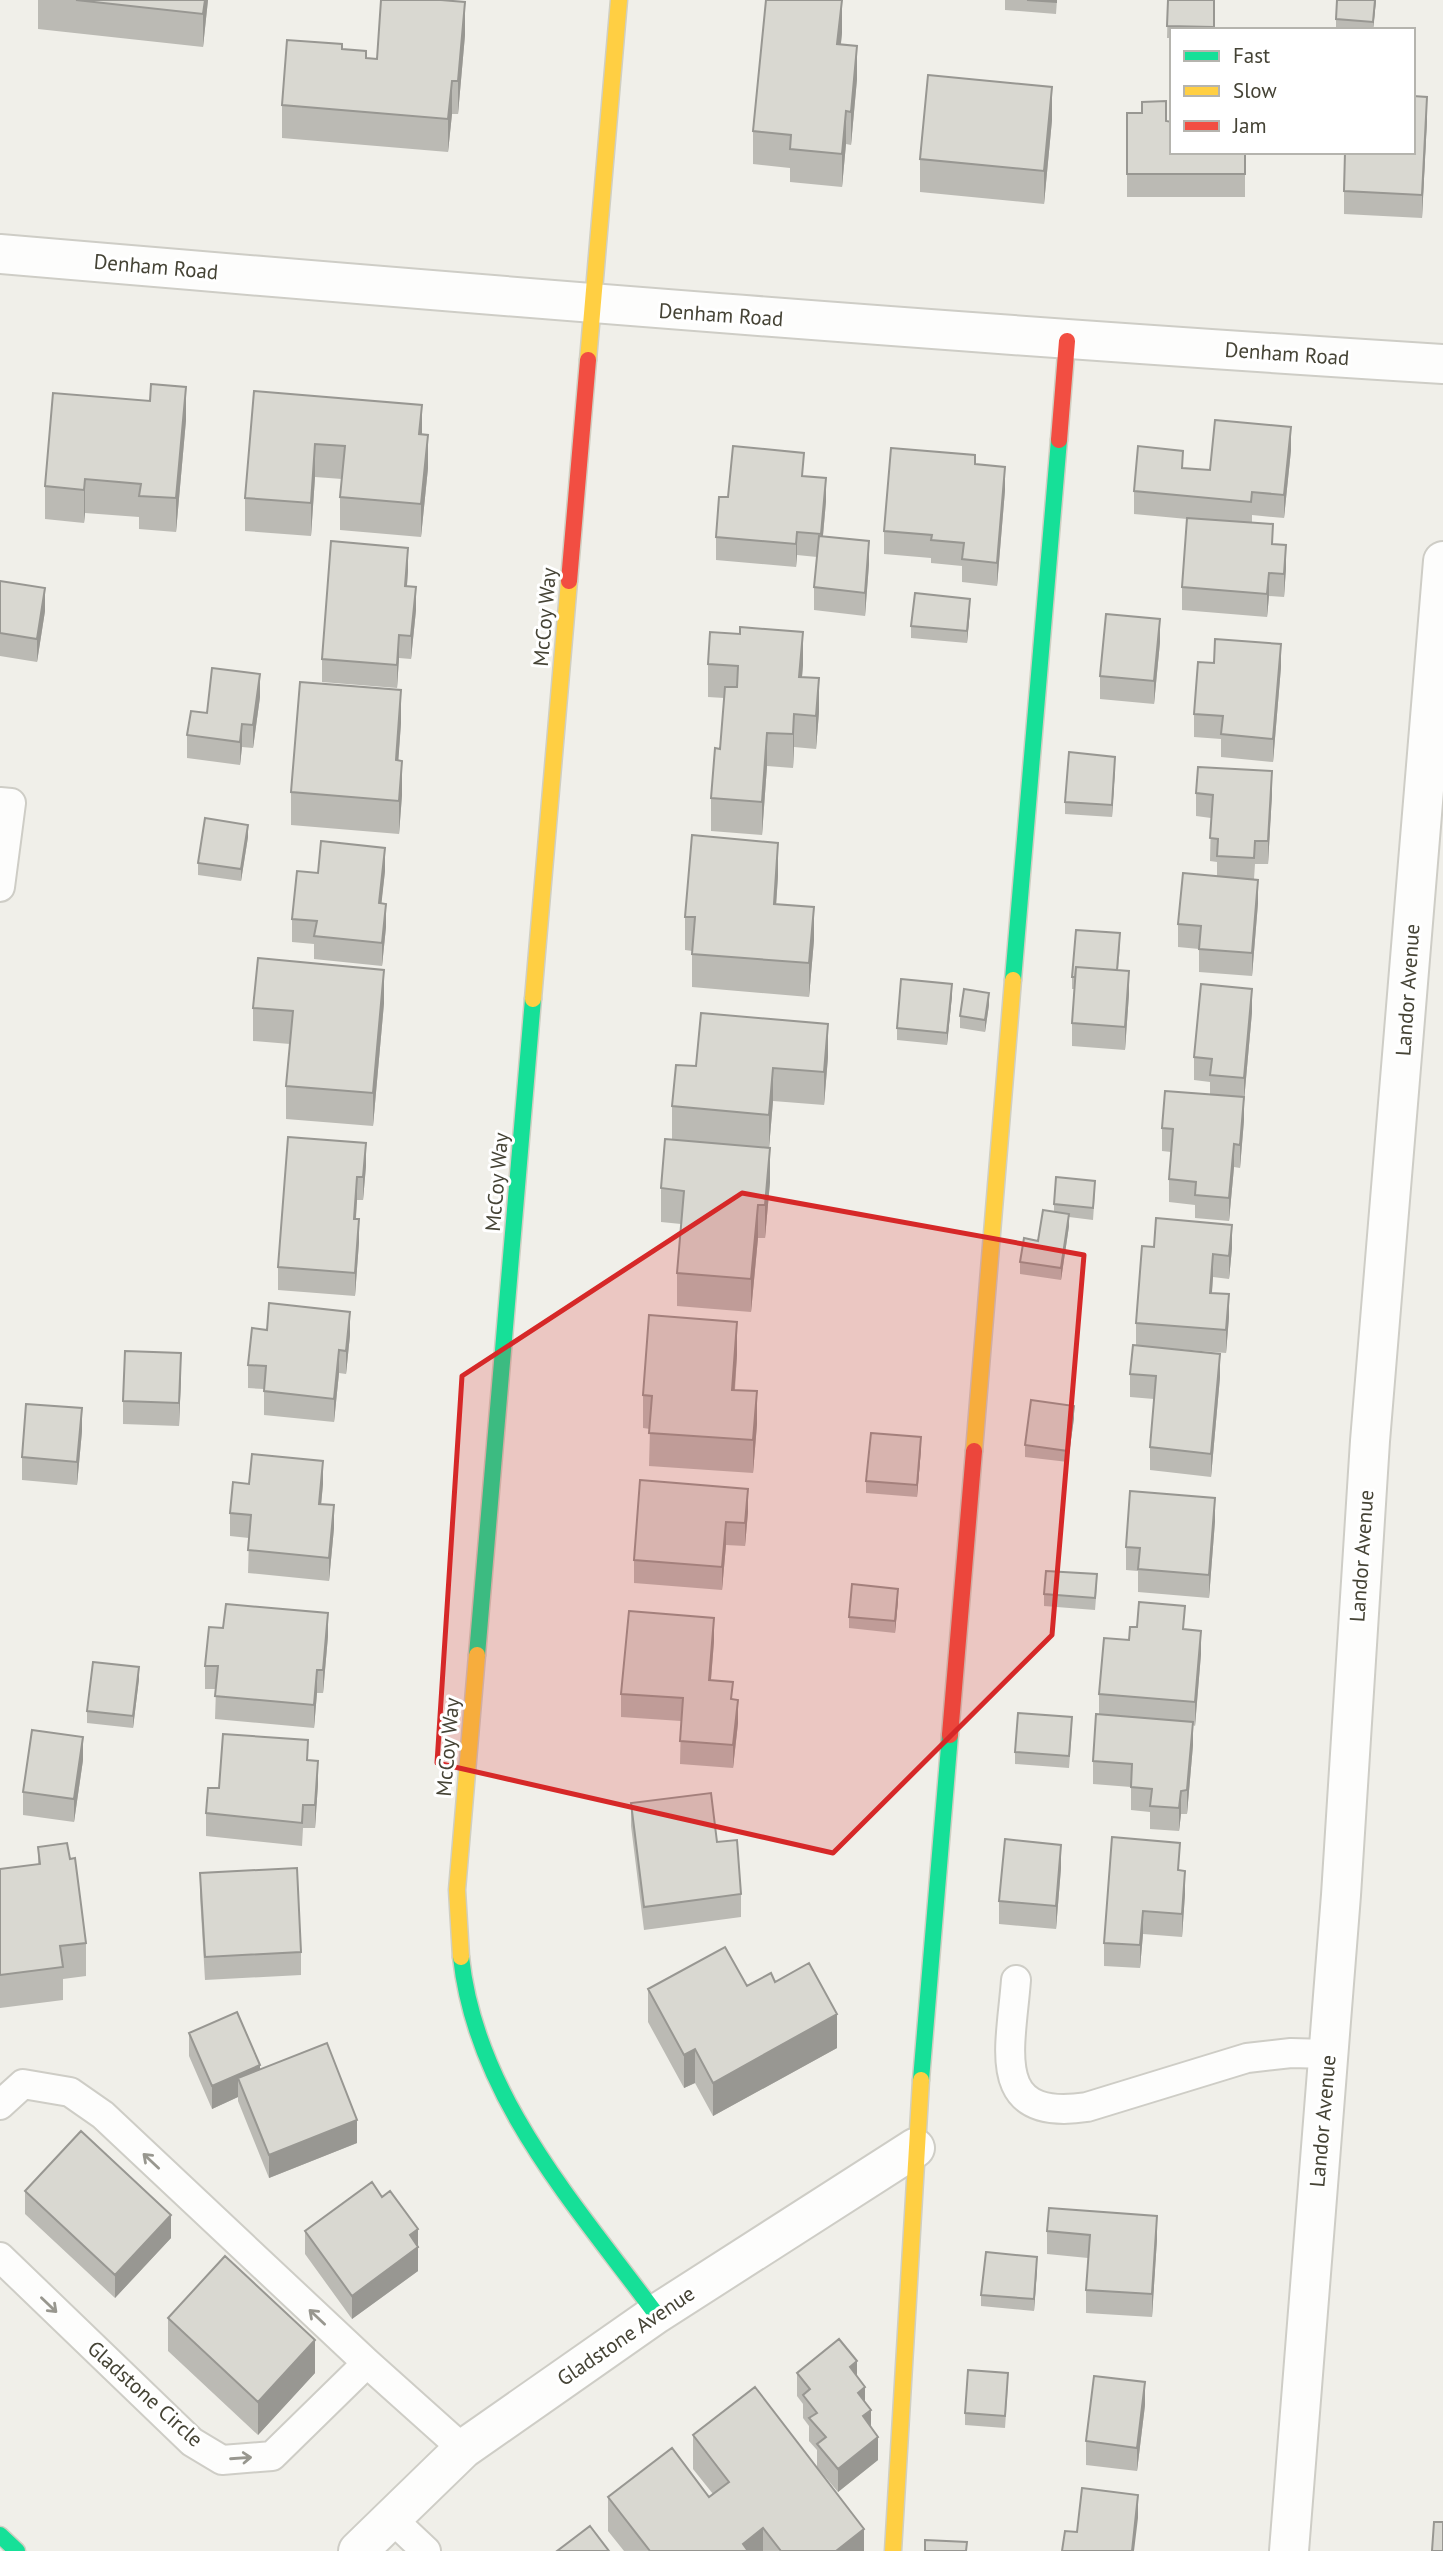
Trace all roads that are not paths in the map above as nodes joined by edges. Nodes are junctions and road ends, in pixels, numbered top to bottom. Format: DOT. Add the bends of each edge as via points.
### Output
graph roads {
  1 [pos="619,0"];
  2 [pos="0,254"];
  3 [pos="593,305"];
  4 [pos="1067,341"];
  5 [pos="1443,364"];
  6 [pos="1443,561"];
  7 [pos="0,802"];
  8 [pos="0,887"];
  9 [pos="1016,1980"];
  10 [pos="1329,2054"];
  11 [pos="0,2105"];
  12 [pos="915,2148"];
  13 [pos="0,2257"];
  14 [pos="656,2314"];
  15 [pos="367,2363"];
  16 [pos="463,2449"];
  17 [pos="391,2518"];
  18 [pos="0,2535"];
  19 [pos="17,2551"];
  20 [pos="358,2551"];
  21 [pos="426,2551"];
  22 [pos="893,2551"];
  23 [pos="1289,2551"];
  1 -- 3 [label="street, McCoy Way"];
  2 -- 3 [label="street, Denham Road"];
  3 -- 4 [label="street, Denham Road"];
  3 -- 14 [label="street, McCoy Way" via="457,1890 458,1934 473,2021 489,2068 531,2143"];
  4 -- 5 [label="street, Denham Road"];
  4 -- 12 [label="street"];
  6 -- 10 [label="street, Landor Avenue" via="1370,1441"];
  7 -- 8 [label="lane" via="11,803"];
  9 -- 10 [label="lane" via="1010,2061 1013,2082 1036,2107 1057,2112 1266,2054"];
  10 -- 23 [label="street, Landor Avenue"];
  15 -- 11 [label="lane, one-way" via="103,2115 69,2092 23,2084"];
  12 -- 14 [label="street, Gladstone Avenue"];
  12 -- 22 [label="street"];
  13 -- 15 [label="lane, Gladstone Circle, one-way" via="192,2442 222,2459 272,2456"];
  14 -- 16 [label="street, Gladstone Avenue"];
  15 -- 16 [label="lane"];
  16 -- 17 [label="street, Gladstone Avenue"];
  17 -- 20 [label="street, Gladstone Avenue"];
  17 -- 21 [label="lane"];
  18 -- 19 [label="street"];
}
